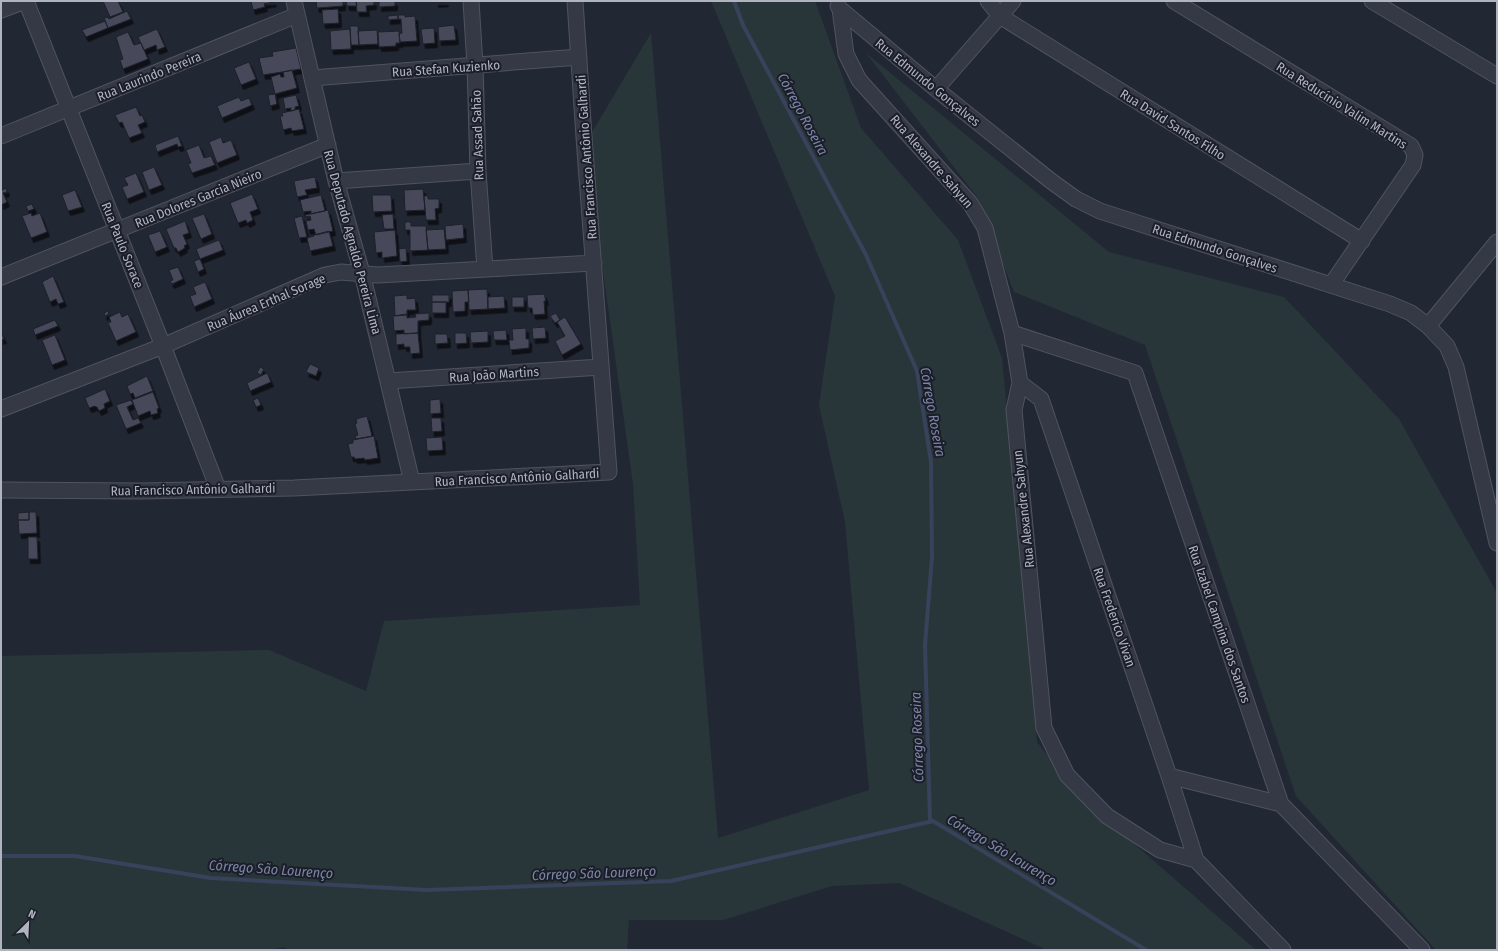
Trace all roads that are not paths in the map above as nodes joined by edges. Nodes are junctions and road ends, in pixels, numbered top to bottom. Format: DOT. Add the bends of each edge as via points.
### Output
graph roads {
  1 [pos="25,1"];
  2 [pos="471,1"];
  3 [pos="575,1"];
  4 [pos="988,1"];
  5 [pos="1013,1"];
  6 [pos="1174,1"];
  7 [pos="1372,1"];
  8 [pos="838,5"];
  9 [pos="296,8"];
  10 [pos="1,10"];
  11 [pos="1000,16"];
  12 [pos="579,58"];
  13 [pos="475,65"];
  14 [pos="1497,76"];
  15 [pos="312,78"];
  16 [pos="936,89"];
  17 [pos="69,109"];
  18 [pos="1,136"];
  19 [pos="328,145"];
  20 [pos="478,171"];
  21 [pos="336,181"];
  22 [pos="117,230"];
  23 [pos="1362,241"];
  24 [pos="1497,242"];
  25 [pos="594,264"];
  26 [pos="485,270"];
  27 [pos="362,273"];
  28 [pos="1,277"];
  29 [pos="1331,285"];
  30 [pos="1428,326"];
  31 [pos="1012,333"];
  32 [pos="163,346"];
  33 [pos="601,367"];
  34 [pos="388,381"];
  35 [pos="1020,383"];
  36 [pos="1,409"];
  37 [pos="412,482"];
  38 [pos="218,489"];
  39 [pos="1,490"];
  40 [pos="1497,543"];
  41 [pos="1169,776"];
  42 [pos="1281,804"];
  43 [pos="1196,860"];
  44 [pos="1283,950"];
  45 [pos="1422,950"];
  1 -- 10 [label="street"];
  1 -- 17 [label="street, Rua Paulo Sorace"];
  2 -- 13 [label="street, Rua Assad Sahão"];
  3 -- 12 [label="street, Rua Francisco Antônio Galhardi"];
  4 -- 11 [label="street, Rua David Santos Filho"];
  5 -- 11 [label="street"];
  6 -- 23 [label="street, Rua Reducínio Valim Martins" via="1410,146 1415,155 1413,165"];
  7 -- 14 [label="street"];
  8 -- 16 [label="street, Rua Edmundo Gonçalves"];
  8 -- 31 [label="street, Rua Alexandre Sahyun" via="846,54 859,80 970,203 985,228"];
  9 -- 15 [label="street, Rua Deputado Agnaldo Pereira Lima"];
  9 -- 17 [label="street, Rua Laurindo Pereira"];
  11 -- 16 [label="street"];
  11 -- 23 [label="street, Rua David Santos Filho"];
  12 -- 13 [label="street, Rua Stefan Kuzienko"];
  12 -- 25 [label="street, Rua Francisco Antônio Galhardi"];
  13 -- 15 [label="street, Rua Stefan Kuzienko"];
  13 -- 20 [label="street, Rua Assad Sahão"];
  15 -- 19 [label="street, Rua Deputado Agnaldo Pereira Lima"];
  16 -- 29 [label="street, Rua Edmundo Gonçalves" via="1051,181 1076,199 1100,211"];
  17 -- 18 [label="street, Rua Laurindo Pereira"];
  17 -- 22 [label="street, Rua Paulo Sorace"];
  19 -- 21 [label="street, Rua Deputado Agnaldo Pereira Lima"];
  19 -- 22 [label="street, Rua Dolores Garcia Nieiro"];
  20 -- 21 [label="street"];
  20 -- 26 [label="street, Rua Assad Sahão"];
  21 -- 27 [label="street, Rua Deputado Agnaldo Pereira Lima"];
  22 -- 28 [label="street, Rua Dolores Garcia Nieiro"];
  22 -- 32 [label="street, Rua Paulo Sorace"];
  23 -- 29 [label="street, Rua Reducínio Valim Martins"];
  24 -- 30 [label="street"];
  25 -- 26 [label="street, Rua Áurea Erthal Sorage"];
  25 -- 33 [label="street, Rua Francisco Antônio Galhardi"];
  26 -- 27 [label="street, Rua Áurea Erthal Sorage" via="378,275"];
  27 -- 32 [label="street, Rua Áurea Erthal Sorage" via="341,272 325,276"];
  27 -- 34 [label="street, Rua Deputado Agnaldo Pereira Lima"];
  29 -- 30 [label="street, Rua Edmundo Gonçalves" via="1390,304 1411,313"];
  30 -- 40 [label="street, Rua Edmundo Gonçalves" via="1447,346 1456,367"];
  31 -- 35 [label="street, Rua Alexandre Sahyun"];
  31 -- 42 [label="street, Rua Izabel Campina dos Santos" via="1135,373"];
  32 -- 36 [label="street, Rua Áurea Erthal Sorage"];
  32 -- 38 [label="street, Rua Paulo Sorace"];
  33 -- 34 [label="street, Rua João Martins"];
  33 -- 37 [label="street, Rua Francisco Antônio Galhardi" via="609,472"];
  34 -- 37 [label="street, Rua Deputado Agnaldo Pereira Lima"];
  35 -- 41 [label="street, Rua Frederico Vivan" via="1041,399"];
  35 -- 43 [label="street, Rua Alexandre Sahyun" via="1014,410 1044,728 1067,775 1107,816 1160,850"];
  37 -- 38 [label="street, Rua Francisco Antônio Galhardi"];
  38 -- 39 [label="street, Rua Francisco Antônio Galhardi"];
  41 -- 42 [label="street"];
  41 -- 43 [label="street, Rua Frederico Vivan"];
  42 -- 45 [label="street, Rua Izabel Campina dos Santos"];
  43 -- 44 [label="street"];
}
